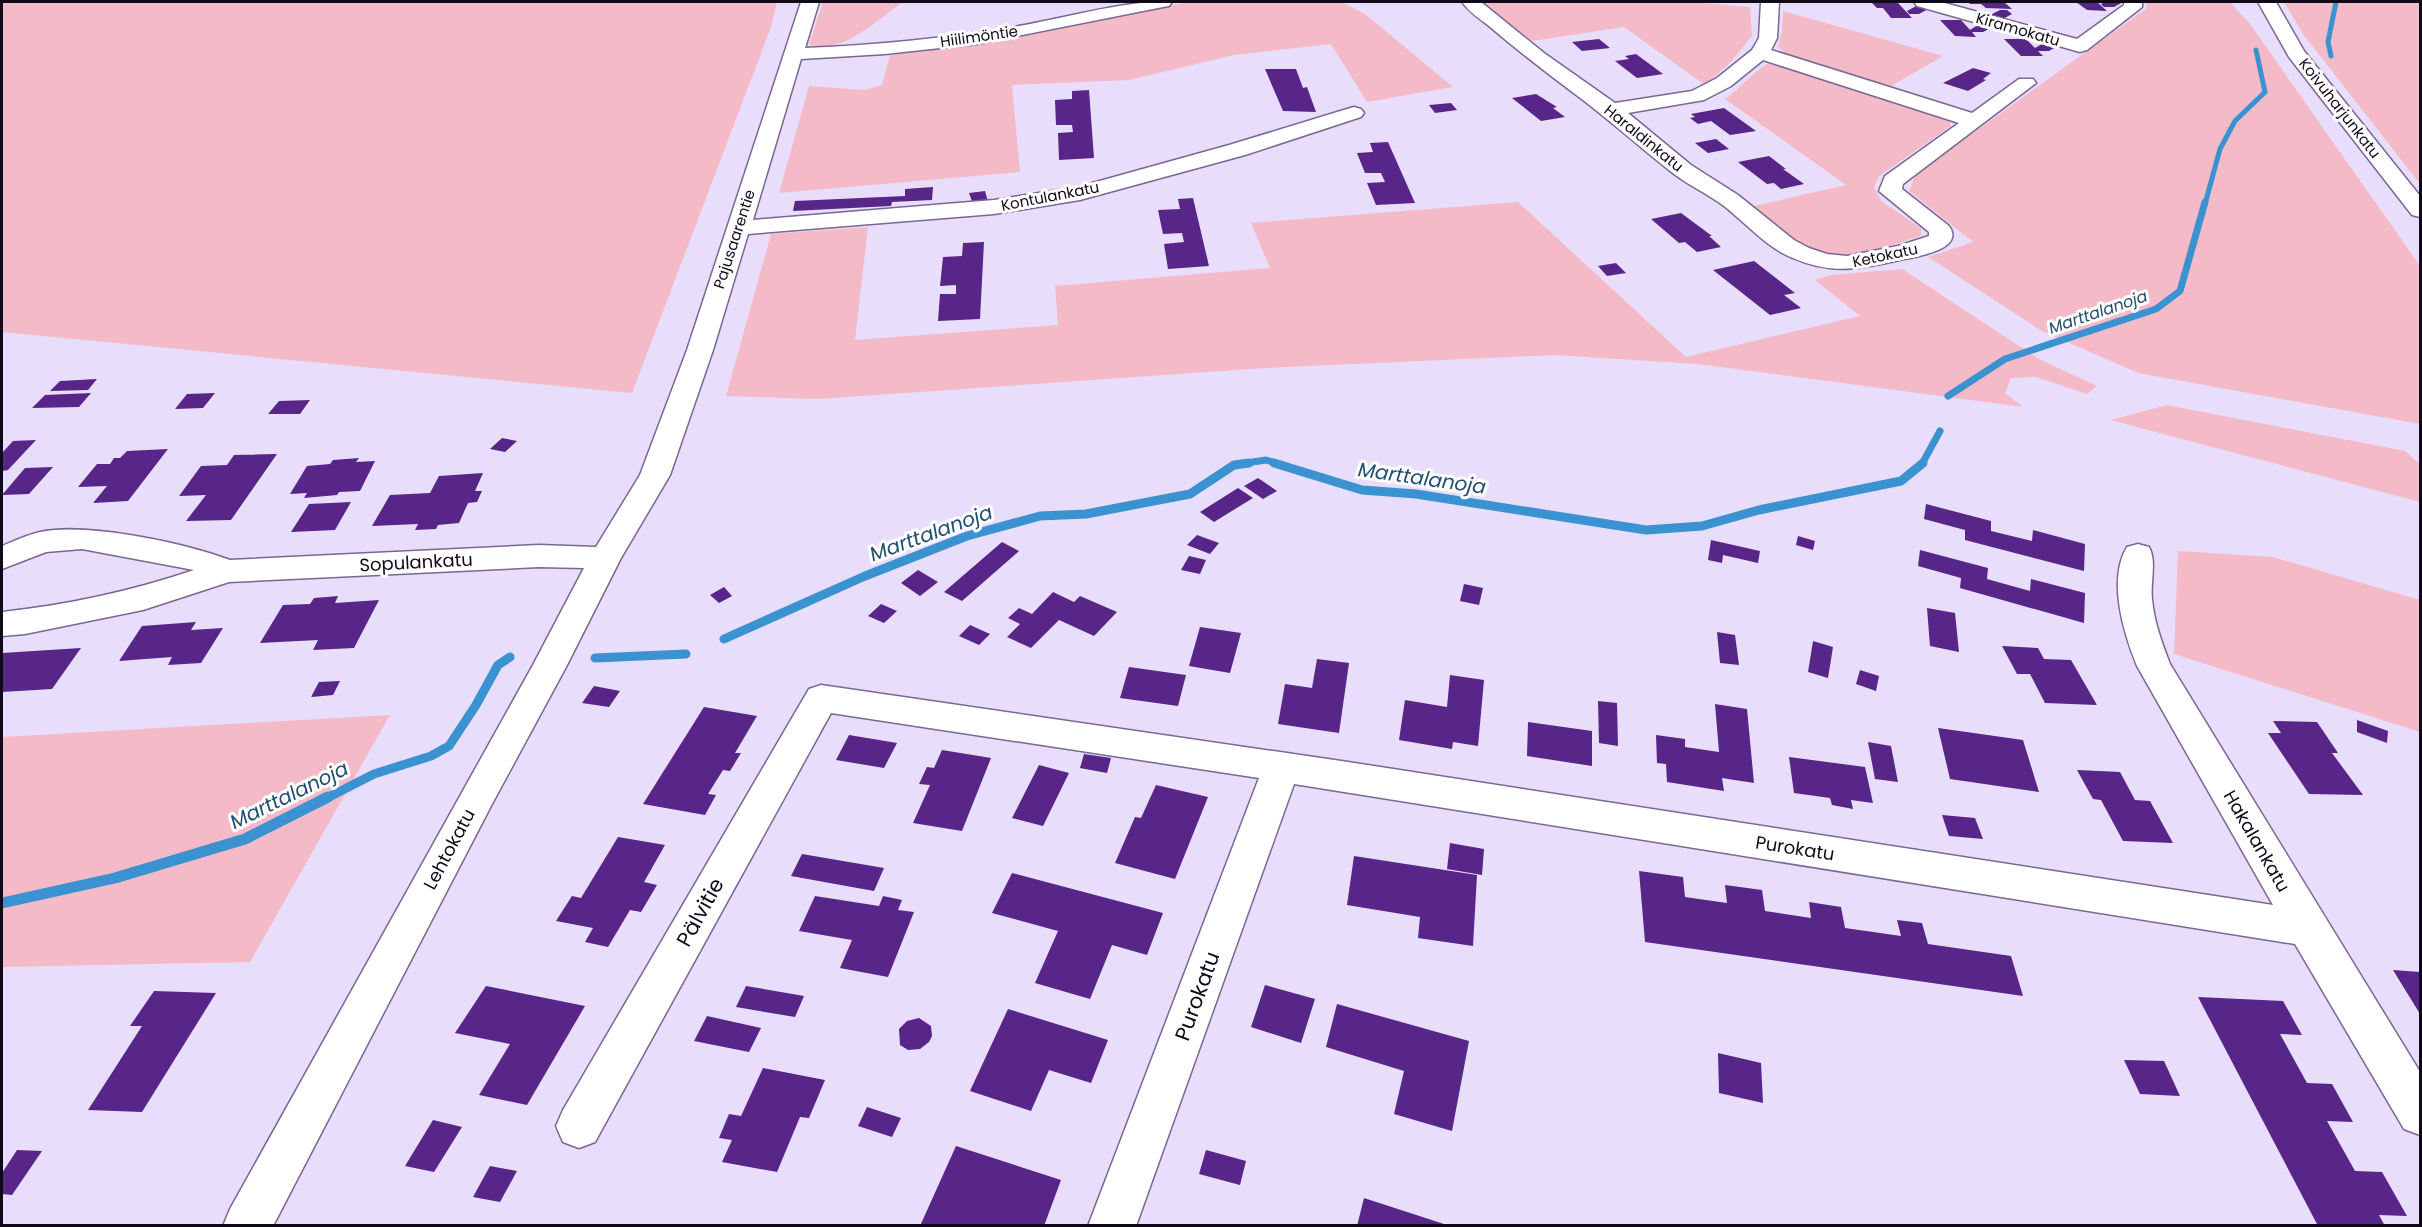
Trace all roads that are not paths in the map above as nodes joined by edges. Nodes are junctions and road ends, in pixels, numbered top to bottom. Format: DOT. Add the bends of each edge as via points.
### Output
graph roads {
  1 [pos="810,2"];
  2 [pos="1163,2"];
  3 [pos="1471,2"];
  4 [pos="1770,2"];
  5 [pos="1923,2"];
  6 [pos="2133,2"];
  7 [pos="2267,2"];
  8 [pos="1760,53"];
  9 [pos="793,54"];
  10 [pos="2026,83"];
  11 [pos="1611,110"];
  12 [pos="1354,114"];
  13 [pos="1972,120"];
  14 [pos="2421,210"];
  15 [pos="737,228"];
  16 [pos="1824,261"];
  17 [pos="655,475"];
  18 [pos="2138,555"];
  19 [pos="2,558"];
  20 [pos="605,558"];
  21 [pos="226,571"];
  22 [pos="2,624"];
  23 [pos="820,698"];
  24 [pos="1282,767"];
  25 [pos="2308,928"];
  26 [pos="2421,1113"];
  27 [pos="579,1126"];
  28 [pos="247,1226"];
  29 [pos="1112,1226"];
  1 -- 9 [label="street, Pajusaarentie"];
  2 -- 9 [label="street, Hiilimöntie" via="979,38"];
  3 -- 11 [label="street, Haraldinkatu" via="1537,57"];
  4 -- 8 [label="street" via="1768,38"];
  5 -- 6 [label="street, Kiramokatu" via="2080,46 2133,7"];
  7 -- 14 [label="street, Koivuharjunkatu" via="2296,53"];
  8 -- 11 [label="street" via="1703,94"];
  8 -- 13 [label="street"];
  9 -- 15 [label="street, Pajusaarentie"];
  10 -- 13 [label="street, Ketokatu"];
  11 -- 16 [label="street, Haraldinkatu" via="1661,153 1786,245"];
  12 -- 15 [label="street, Kontulankatu" via="1080,193 994,207"];
  13 -- 16 [label="street, Ketokatu" via="1890,186 1896,197 1941,231 1941,239 1865,261"];
  15 -- 17 [label="street, Pajusaarentie" via="700,350"];
  17 -- 20 [label="street, Lehtokatu"];
  18 -- 25 [label="street, Hakalankatu" via="2134,595 2152,662"];
  19 -- 21 [label="street, Sopulankatu" via="42,542 82,539 194,558"];
  20 -- 21 [label="street, Sopulankatu" via="539,556"];
  20 -- 28 [label="street, Lehtokatu"];
  21 -- 22 [label="street, Sopulankatu" via="143,599"];
  23 -- 24 [label="street, Purokatu"];
  23 -- 27 [label="street, Pälvitie"];
  24 -- 25 [label="street, Purokatu"];
  24 -- 29 [label="street, Purokatu"];
  25 -- 26 [label="street, Hakalankatu"];
}
